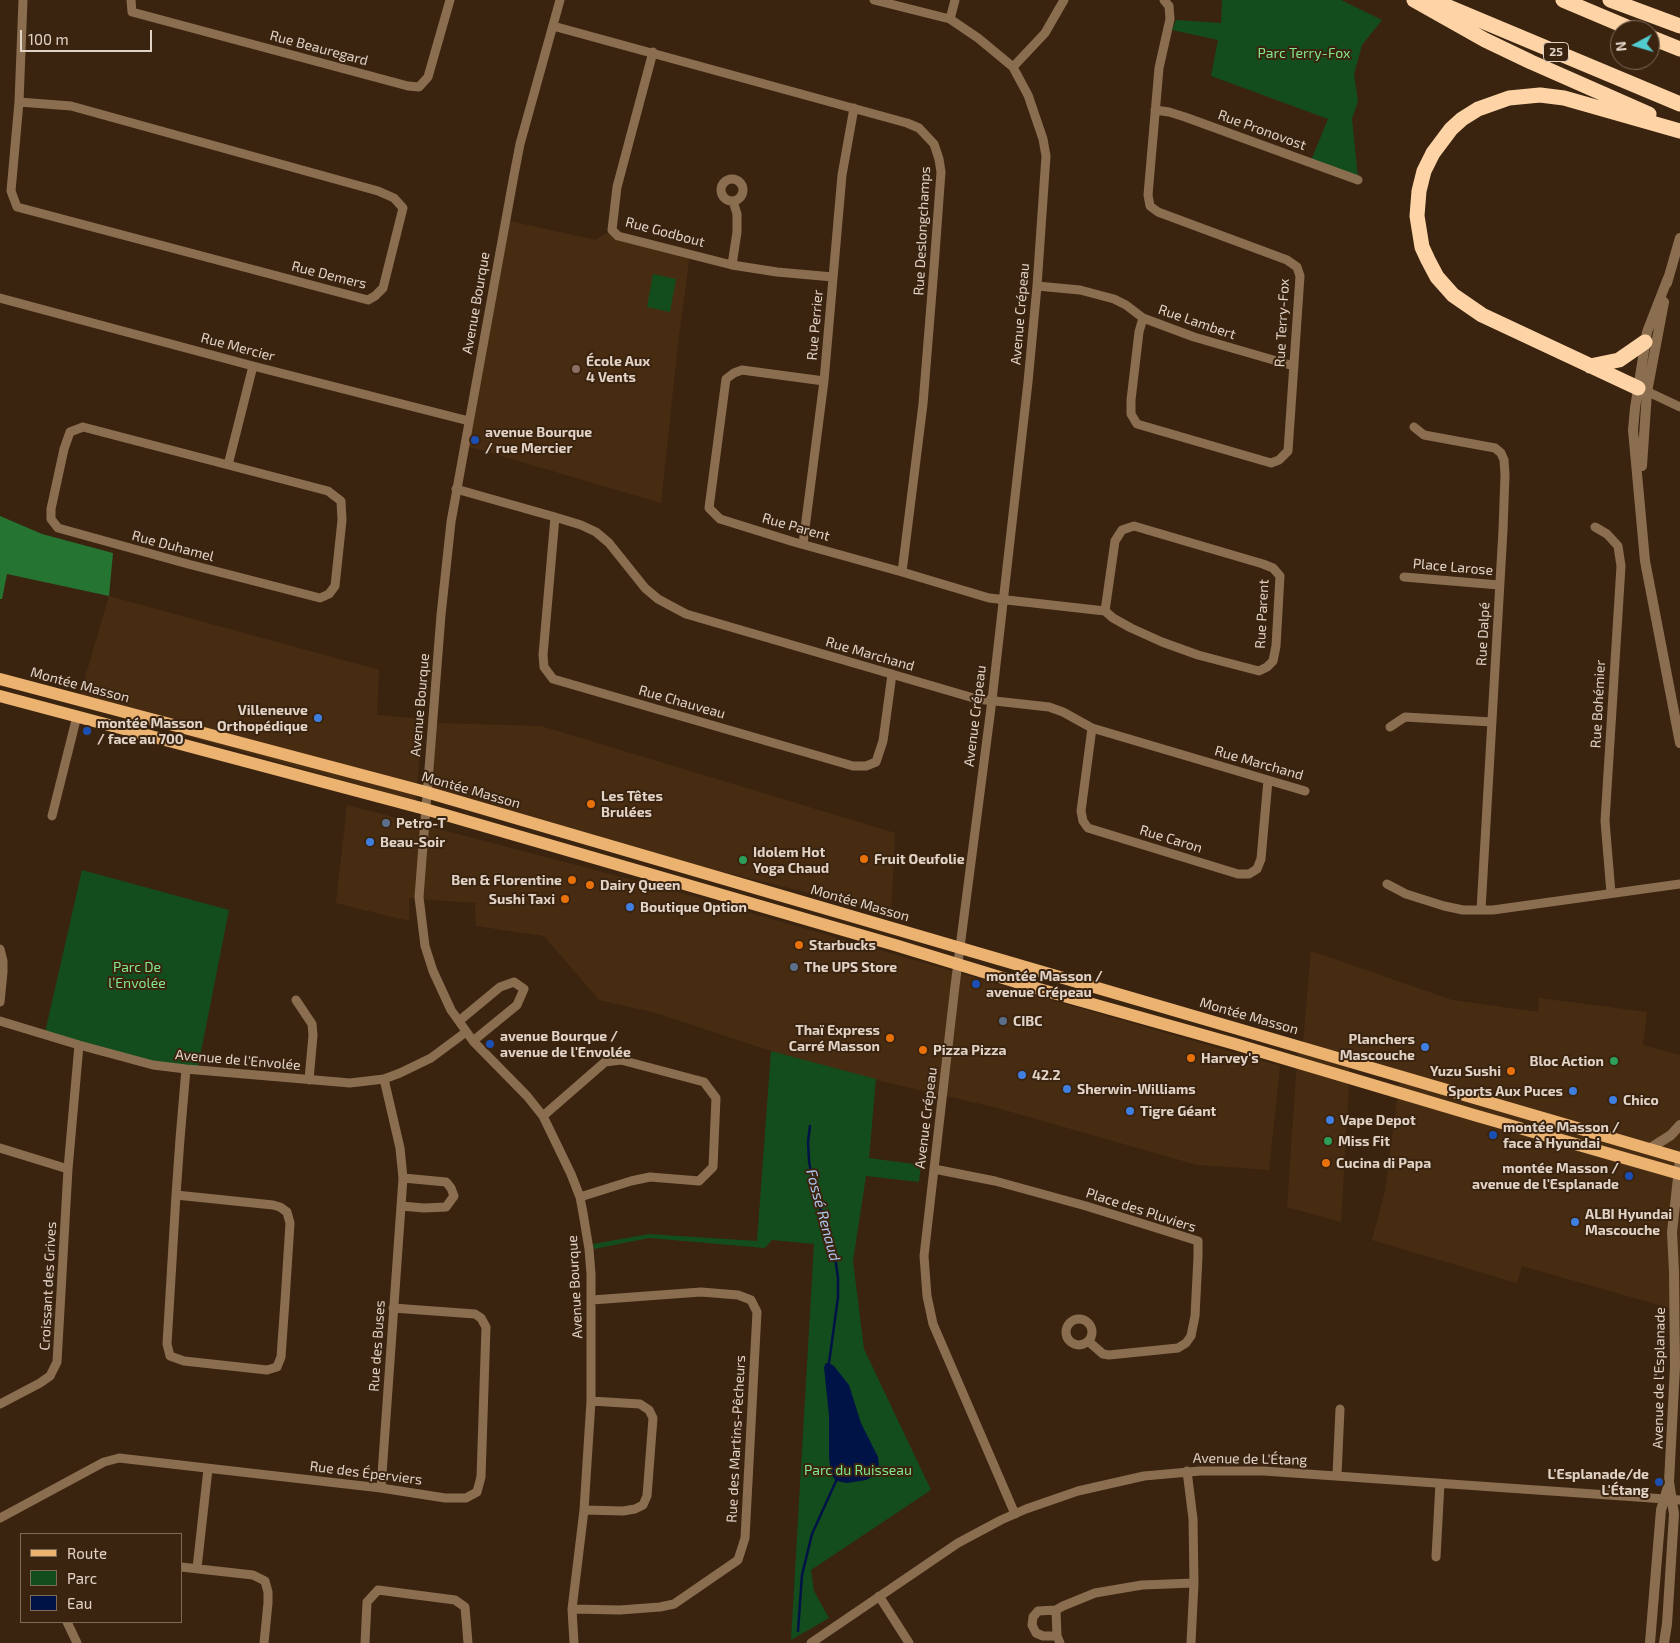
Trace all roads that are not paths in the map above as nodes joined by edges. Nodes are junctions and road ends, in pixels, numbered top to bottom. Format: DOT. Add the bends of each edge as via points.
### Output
graph roads {
  1 [pos="23,0"];
  2 [pos="131,0"];
  3 [pos="450,0"];
  4 [pos="560,0"];
  5 [pos="874,0"];
  6 [pos="955,0"];
  7 [pos="1064,0"];
  8 [pos="1164,0"];
  9 [pos="1414,0"];
  10 [pos="1432,0"];
  11 [pos="1563,0"];
  12 [pos="1610,0"];
  13 [pos="1634,0"];
  14 [pos="950,20"];
  15 [pos="1610,20"];
  16 [pos="1680,20"];
  17 [pos="553,26"];
  18 [pos="1680,26"];
  19 [pos="1660,41"];
  20 [pos="1680,49"];
  21 [pos="653,52"];
  22 [pos="1013,67"];
  23 [pos="19,102"];
  24 [pos="1680,104"];
  25 [pos="854,108"];
  26 [pos="1155,110"];
  27 [pos="1680,126"];
  28 [pos="1680,131"];
  29 [pos="1358,180"];
  30 [pos="733,201"];
  31 [pos="1680,238"];
  32 [pos="732,265"];
  33 [pos="833,277"];
  34 [pos="1668,278"];
  35 [pos="1037,286"];
  36 [pos="0,298"];
  37 [pos="1143,318"];
  38 [pos="1645,342"];
  39 [pos="253,366"];
  40 [pos="1294,366"];
  41 [pos="1590,366"];
  42 [pos="824,381"];
  43 [pos="1642,390"];
  44 [pos="1680,407"];
  45 [pos="469,421"];
  46 [pos="1414,427"];
  47 [pos="228,465"];
  48 [pos="456,489"];
  49 [pos="555,517"];
  50 [pos="1595,527"];
  51 [pos="803,544"];
  52 [pos="902,572"];
  53 [pos="1404,576"];
  54 [pos="1499,585"];
  55 [pos="1003,599"];
  56 [pos="1105,611"];
  57 [pos="892,674"];
  58 [pos="0,678"];
  59 [pos="0,696"];
  60 [pos="992,700"];
  61 [pos="77,716"];
  62 [pos="1492,722"];
  63 [pos="1390,727"];
  64 [pos="1092,728"];
  65 [pos="1680,743"];
  66 [pos="1268,780"];
  67 [pos="1306,791"];
  68 [pos="426,792"];
  69 [pos="425,809"];
  70 [pos="52,816"];
  71 [pos="709,875"];
  72 [pos="1387,884"];
  73 [pos="1680,884"];
  74 [pos="704,890"];
  75 [pos="1611,893"];
  76 [pos="1481,910"];
  77 [pos="960,948"];
  78 [pos="0,949"];
  79 [pos="958,964"];
  80 [pos="296,1000"];
  81 [pos="0,1002"];
  82 [pos="0,1021"];
  83 [pos="459,1021"];
  84 [pos="466,1032"];
  85 [pos="473,1041"];
  86 [pos="80,1045"];
  87 [pos="186,1069"];
  88 [pos="384,1079"];
  89 [pos="309,1080"];
  90 [pos="543,1116"];
  91 [pos="1680,1125"];
  92 [pos="0,1148"];
  93 [pos="1649,1149"];
  94 [pos="1680,1159"];
  95 [pos="68,1169"];
  96 [pos="934,1169"];
  97 [pos="1679,1174"];
  98 [pos="403,1178"];
  99 [pos="176,1196"];
  100 [pos="580,1197"];
  101 [pos="401,1206"];
  102 [pos="1680,1254"];
  103 [pos="1674,1272"];
  104 [pos="592,1300"];
  105 [pos="393,1308"];
  106 [pos="1088,1342"];
  107 [pos="591,1401"];
  108 [pos="0,1404"];
  109 [pos="1340,1409"];
  110 [pos="208,1469"];
  111 [pos="1187,1471"];
  112 [pos="1337,1475"];
  113 [pos="1440,1483"];
  114 [pos="381,1488"];
  115 [pos="1672,1499"];
  116 [pos="584,1510"];
  117 [pos="1015,1514"];
  118 [pos="0,1518"];
  119 [pos="1436,1557"];
  120 [pos="182,1567"];
  121 [pos="197,1568"];
  122 [pos="1194,1583"];
  123 [pos="879,1596"];
  124 [pos="572,1609"];
  125 [pos="1056,1610"];
  126 [pos="66,1623"];
  127 [pos="1058,1639"];
  128 [pos="76,1643"];
  129 [pos="264,1643"];
  130 [pos="365,1643"];
  131 [pos="468,1643"];
  132 [pos="574,1643"];
  133 [pos="811,1643"];
  134 [pos="910,1643"];
  135 [pos="1191,1643"];
  136 [pos="1650,1643"];
  137 [pos="1664,1643"];
  1 -- 23 [label="street, Rue Demers"];
  2 -- 3 [label="street, Rue Beauregard" via="132,12 419,87 428,77"];
  4 -- 17 [label="street, Avenue Bourque"];
  5 -- 14 [label="street, Avenue Crépeau"];
  6 -- 14 [label="street"];
  7 -- 22 [label="street" via="1045,33"];
  8 -- 26 [label="street, Rue Terry-Fox" via="1170,6 1170,20 1159,68"];
  9 -- 27 [label="highway" via="1531,62"];
  10 -- 24 [label="highway, 25"];
  11 -- 15 [label="highway"];
  12 -- 18 [label="highway"];
  13 -- 16 [label="highway"];
  14 -- 22 [label="street, Avenue Crépeau"];
  17 -- 21 [label="street, Rue Deslongchamps"];
  17 -- 45 [label="street, Avenue Bourque" via="514,175"];
  19 -- 20 [label="highway"];
  21 -- 25 [label="street, Rue Deslongchamps"];
  21 -- 32 [label="street, Rue Godbout" via="617,188 612,230 618,236"];
  22 -- 35 [label="street, Avenue Crépeau" via="1028,95 1046,156"];
  23 -- 23 [label="street, Rue Demers" via="11,191 17,207 368,300 383,288 403,208 394,198 71,106"];
  25 -- 33 [label="street, Rue Perrier" via="842,175"];
  25 -- 52 [label="street, Rue Deslongchamps" via="919,128 934,144 941,172 928,355"];
  26 -- 29 [label="street, Rue Pronovost" via="1185,117"];
  26 -- 40 [label="street, Rue Terry-Fox" via="1148,195 1150,206 1158,212 1297,266 1300,276"];
  28 -- 41 [label="highway" via="1570,99 1544,95 1513,97 1488,104 1462,119 1437,146 1424,171 1417,204 1419,233 1428,260 1444,286 1476,312"];
  30 -- 32 [label="street" via="737,232"];
  31 -- 34 [label="street"];
  32 -- 33 [label="street, Rue Godbout"];
  33 -- 42 [label="street, Rue Perrier"];
  34 -- 38 [label="street"];
  34 -- 43 [label="street"];
  35 -- 37 [label="street, Rue Lambert" via="1095,294 1126,305"];
  35 -- 55 [label="street, Avenue Crépeau"];
  36 -- 39 [label="street, Rue Mercier"];
  37 -- 40 [label="street, Rue Lambert" via="1194,338"];
  37 -- 40 [label="street, Rue Terry-Fox" via="1131,400 1131,414 1138,424 1271,463 1288,451"];
  38 -- 41 [label="highway" via="1623,358"];
  38 -- 43 [label="street"];
  39 -- 45 [label="street, Rue Mercier"];
  39 -- 47 [label="street"];
  41 -- 43 [label="highway"];
  42 -- 51 [label="street, Rue Perrier"];
  42 -- 51 [label="street, Rue Parent" via="742,370 726,379 709,508 720,519"];
  43 -- 44 [label="street"];
  43 -- 65 [label="street" via="1634,430 1642,538"];
  45 -- 48 [label="street, Avenue Bourque"];
  46 -- 54 [label="street, Rue Dalpé" via="1424,435 1494,448 1501,453 1505,475"];
  47 -- 47 [label="street, Rue Duhamel" via="83,427 70,432 51,519 58,528 188,564 320,598 329,594 335,586 341,501 328,491"];
  48 -- 49 [label="street, Rue Marchand"];
  48 -- 68 [label="street, Avenue Bourque" via="442,605"];
  49 -- 57 [label="street, Rue Marchand" via="596,532 609,543 645,588 686,614"];
  49 -- 57 [label="street, Rue Chauveau" via="542,655 544,667 553,679 853,766 866,766 876,762 883,741"];
  50 -- 75 [label="street, Rue Bohémier" via="1618,546 1621,566 1605,821"];
  51 -- 52 [label="street, Rue Parent"];
  52 -- 55 [label="street, Rue Parent" via="989,598"];
  53 -- 54 [label="street, Place Larose"];
  54 -- 62 [label="street, Rue Dalpé"];
  55 -- 56 [label="street, Rue Parent"];
  55 -- 60 [label="street, Avenue Crépeau"];
  56 -- 56 [label="street, Rue Parent" via="1130,628 1162,642 1259,671 1273,661 1280,576 1263,564 1134,526 1122,530 1115,541"];
  57 -- 60 [label="street, Rue Marchand" via="977,699"];
  58 -- 68 [label="main road, Montée Masson"];
  59 -- 61 [label="main road"];
  60 -- 64 [label="street, Rue Marchand" via="1049,707"];
  60 -- 77 [label="street, Avenue Crépeau"];
  61 -- 69 [label="main road"];
  61 -- 70 [label="street"];
  62 -- 63 [label="street" via="1405,717"];
  62 -- 76 [label="street, Rue Dalpé"];
  64 -- 66 [label="street, Rue Marchand"];
  64 -- 66 [label="street, Rue Caron" via="1081,811 1082,821 1088,828 1238,874 1249,874 1257,869 1261,859"];
  66 -- 67 [label="street, Rue Marchand"];
  68 -- 69 [label="street, Avenue Bourque"];
  68 -- 71 [label="main road, Montée Masson"];
  69 -- 74 [label="main road"];
  69 -- 83 [label="street, Avenue Bourque" via="419,897 424,946 450,1010"];
  71 -- 74 [label="main road"];
  71 -- 77 [label="main road, Montée Masson"];
  72 -- 76 [label="street" via="1444,906"];
  73 -- 75 [label="street"];
  74 -- 79 [label="main road"];
  75 -- 76 [label="street"];
  77 -- 79 [label="street, Avenue Crépeau"];
  77 -- 93 [label="main road, Montée Masson"];
  78 -- 81 [label="street" via="3,972"];
  79 -- 96 [label="street, Avenue Crépeau"];
  79 -- 97 [label="main road"];
  80 -- 89 [label="street" via="312,1024"];
  82 -- 86 [label="street, Avenue de l'Envolée"];
  83 -- 84 [label="street, Avenue Bourque"];
  83 -- 85 [label="street" via="500,987 514,982 524,989 518,1005"];
  84 -- 85 [label="street, Avenue Bourque"];
  84 -- 88 [label="street, Avenue de l'Envolée" via="431,1058"];
  85 -- 90 [label="street, Avenue Bourque"];
  86 -- 87 [label="street, Avenue de l'Envolée" via="153,1065"];
  86 -- 95 [label="street, Croissant des Grives"];
  87 -- 89 [label="street, Avenue de l'Envolée"];
  87 -- 99 [label="street"];
  88 -- 89 [label="street, Avenue de l'Envolée" via="350,1083"];
  88 -- 98 [label="street, Rue des Buses" via="400,1148"];
  90 -- 100 [label="street, Avenue Bourque"];
  90 -- 100 [label="street" via="605,1062 621,1060 704,1082 716,1098 713,1167 699,1181 650,1177"];
  91 -- 93 [label="street"];
  92 -- 95 [label="street"];
  93 -- 94 [label="main road, Montée Masson"];
  94 -- 97 [label="street, Avenue de l'Esplanade"];
  95 -- 108 [label="street, Croissant des Grives" via="57,1362 50,1376"];
  96 -- 106 [label="street, Place des Pluviers" via="995,1181 1198,1241 1195,1316 1191,1336 1186,1343 1178,1348 1103,1354"];
  96 -- 117 [label="street, Avenue Crépeau" via="924,1256 930,1314"];
  97 -- 103 [label="street, Avenue de l'Esplanade" via="1672,1232"];
  98 -- 101 [label="street, Rue des Buses"];
  98 -- 101 [label="street" via="446,1182 454,1196 446,1207"];
  99 -- 99 [label="street" via="166,1344 170,1356 184,1361 268,1370 277,1366 281,1357 285,1301 290,1224 287,1212 272,1205"];
  100 -- 104 [label="street, Avenue Bourque" via="590,1249"];
  101 -- 105 [label="street, Rue des Buses"];
  102 -- 103 [label="street, Avenue de l'Esplanade"];
  103 -- 115 [label="street, Avenue de l'Esplanade" via="1675,1366 1669,1484"];
  104 -- 107 [label="street, Avenue Bourque"];
  104 -- 124 [label="street, Rue des Martins-Pêcheurs" via="701,1292 738,1294 751,1300 757,1312 745,1538 738,1560 674,1604 620,1610"];
  105 -- 114 [label="street, Rue des Buses"];
  105 -- 114 [label="street, Rue des Éperviers" via="476,1314 486,1327 481,1477 477,1492 466,1498"];
  107 -- 116 [label="street, Avenue Bourque"];
  107 -- 116 [label="street" via="640,1404 649,1410 652,1418 643,1504 623,1511"];
  109 -- 112 [label="street"];
  110 -- 114 [label="street, Rue des Éperviers"];
  110 -- 118 [label="street, Rue des Éperviers" via="119,1458 104,1462"];
  110 -- 121 [label="street"];
  111 -- 112 [label="street, Avenue de L'Étang" via="1248,1470"];
  111 -- 117 [label="street, Avenue de L'Étang" via="1144,1476 1078,1491"];
  111 -- 122 [label="street" via="1193,1519"];
  112 -- 113 [label="street, Avenue de L'Étang"];
  113 -- 115 [label="street, Avenue de L'Étang"];
  113 -- 119 [label="street"];
  115 -- 136 [label="street, Avenue de l'Esplanade" via="1661,1510"];
  115 -- 137 [label="street, Avenue de l'Esplanade" via="1674,1514"];
  116 -- 124 [label="street, Avenue Bourque"];
  117 -- 123 [label="street, Avenue de L'Étang" via="958,1543"];
  120 -- 121 [label="street"];
  121 -- 129 [label="street" via="252,1575 265,1581 268,1603"];
  122 -- 125 [label="street" via="1142,1585 1095,1593"];
  122 -- 135 [label="street"];
  123 -- 133 [label="street, Avenue de L'Étang"];
  123 -- 134 [label="street"];
  124 -- 132 [label="street, Avenue Bourque"];
  125 -- 127 [label="street"];
  125 -- 127 [label="street" via="1038,1612 1032,1625 1036,1633"];
  126 -- 128 [label="street"];
  130 -- 131 [label="street" via="368,1602 378,1590 455,1600 465,1607"];
}
